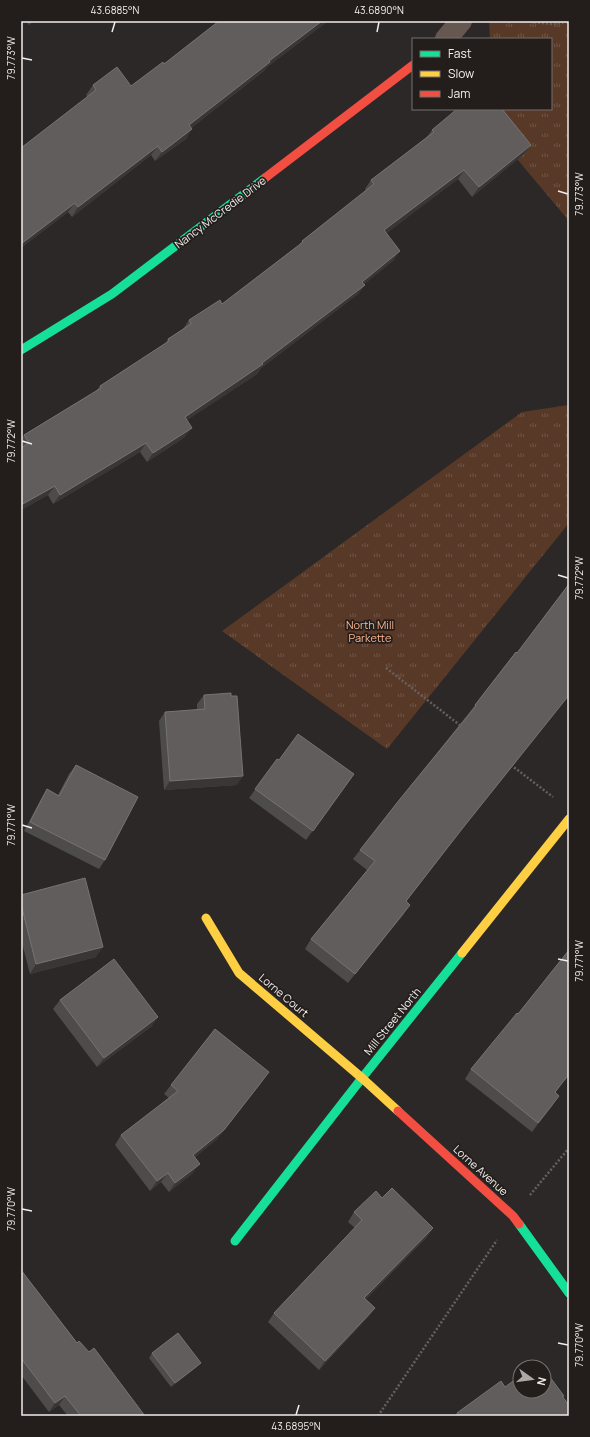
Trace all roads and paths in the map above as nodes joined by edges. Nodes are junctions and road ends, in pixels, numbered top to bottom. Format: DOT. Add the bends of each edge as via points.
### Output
graph roads {
  1 [pos="461,21"];
  2 [pos="522,21"];
  3 [pos="569,22"];
  4 [pos="447,38"];
  5 [pos="412,66"];
  6 [pos="21,350"];
  7 [pos="386,668"];
  8 [pos="462,727"];
  9 [pos="506,761"];
  10 [pos="556,800"];
  11 [pos="569,819"];
  12 [pos="206,918"];
  13 [pos="362,1078"];
  14 [pos="569,1148"];
  15 [pos="530,1195"];
  16 [pos="498,1238"];
  17 [pos="235,1241"];
  18 [pos="569,1293"];
  19 [pos="378,1416"];
  1 -- 4 [label="street"];
  2 -- 3 [label="path" via="552,24"];
  5 -- 6 [label="street, Nancy McCredie Drive" via="112,294"];
  7 -- 8 [label="path"];
  9 -- 10 [label="path"];
  11 -- 13 [label="street, Mill Street North"];
  12 -- 13 [label="street, Lorne Court" via="240,973"];
  13 -- 17 [label="street, Mill Street North"];
  13 -- 18 [label="street, Lorne Avenue" via="513,1216"];
  14 -- 15 [label="path"];
  16 -- 19 [label="path"];
}
